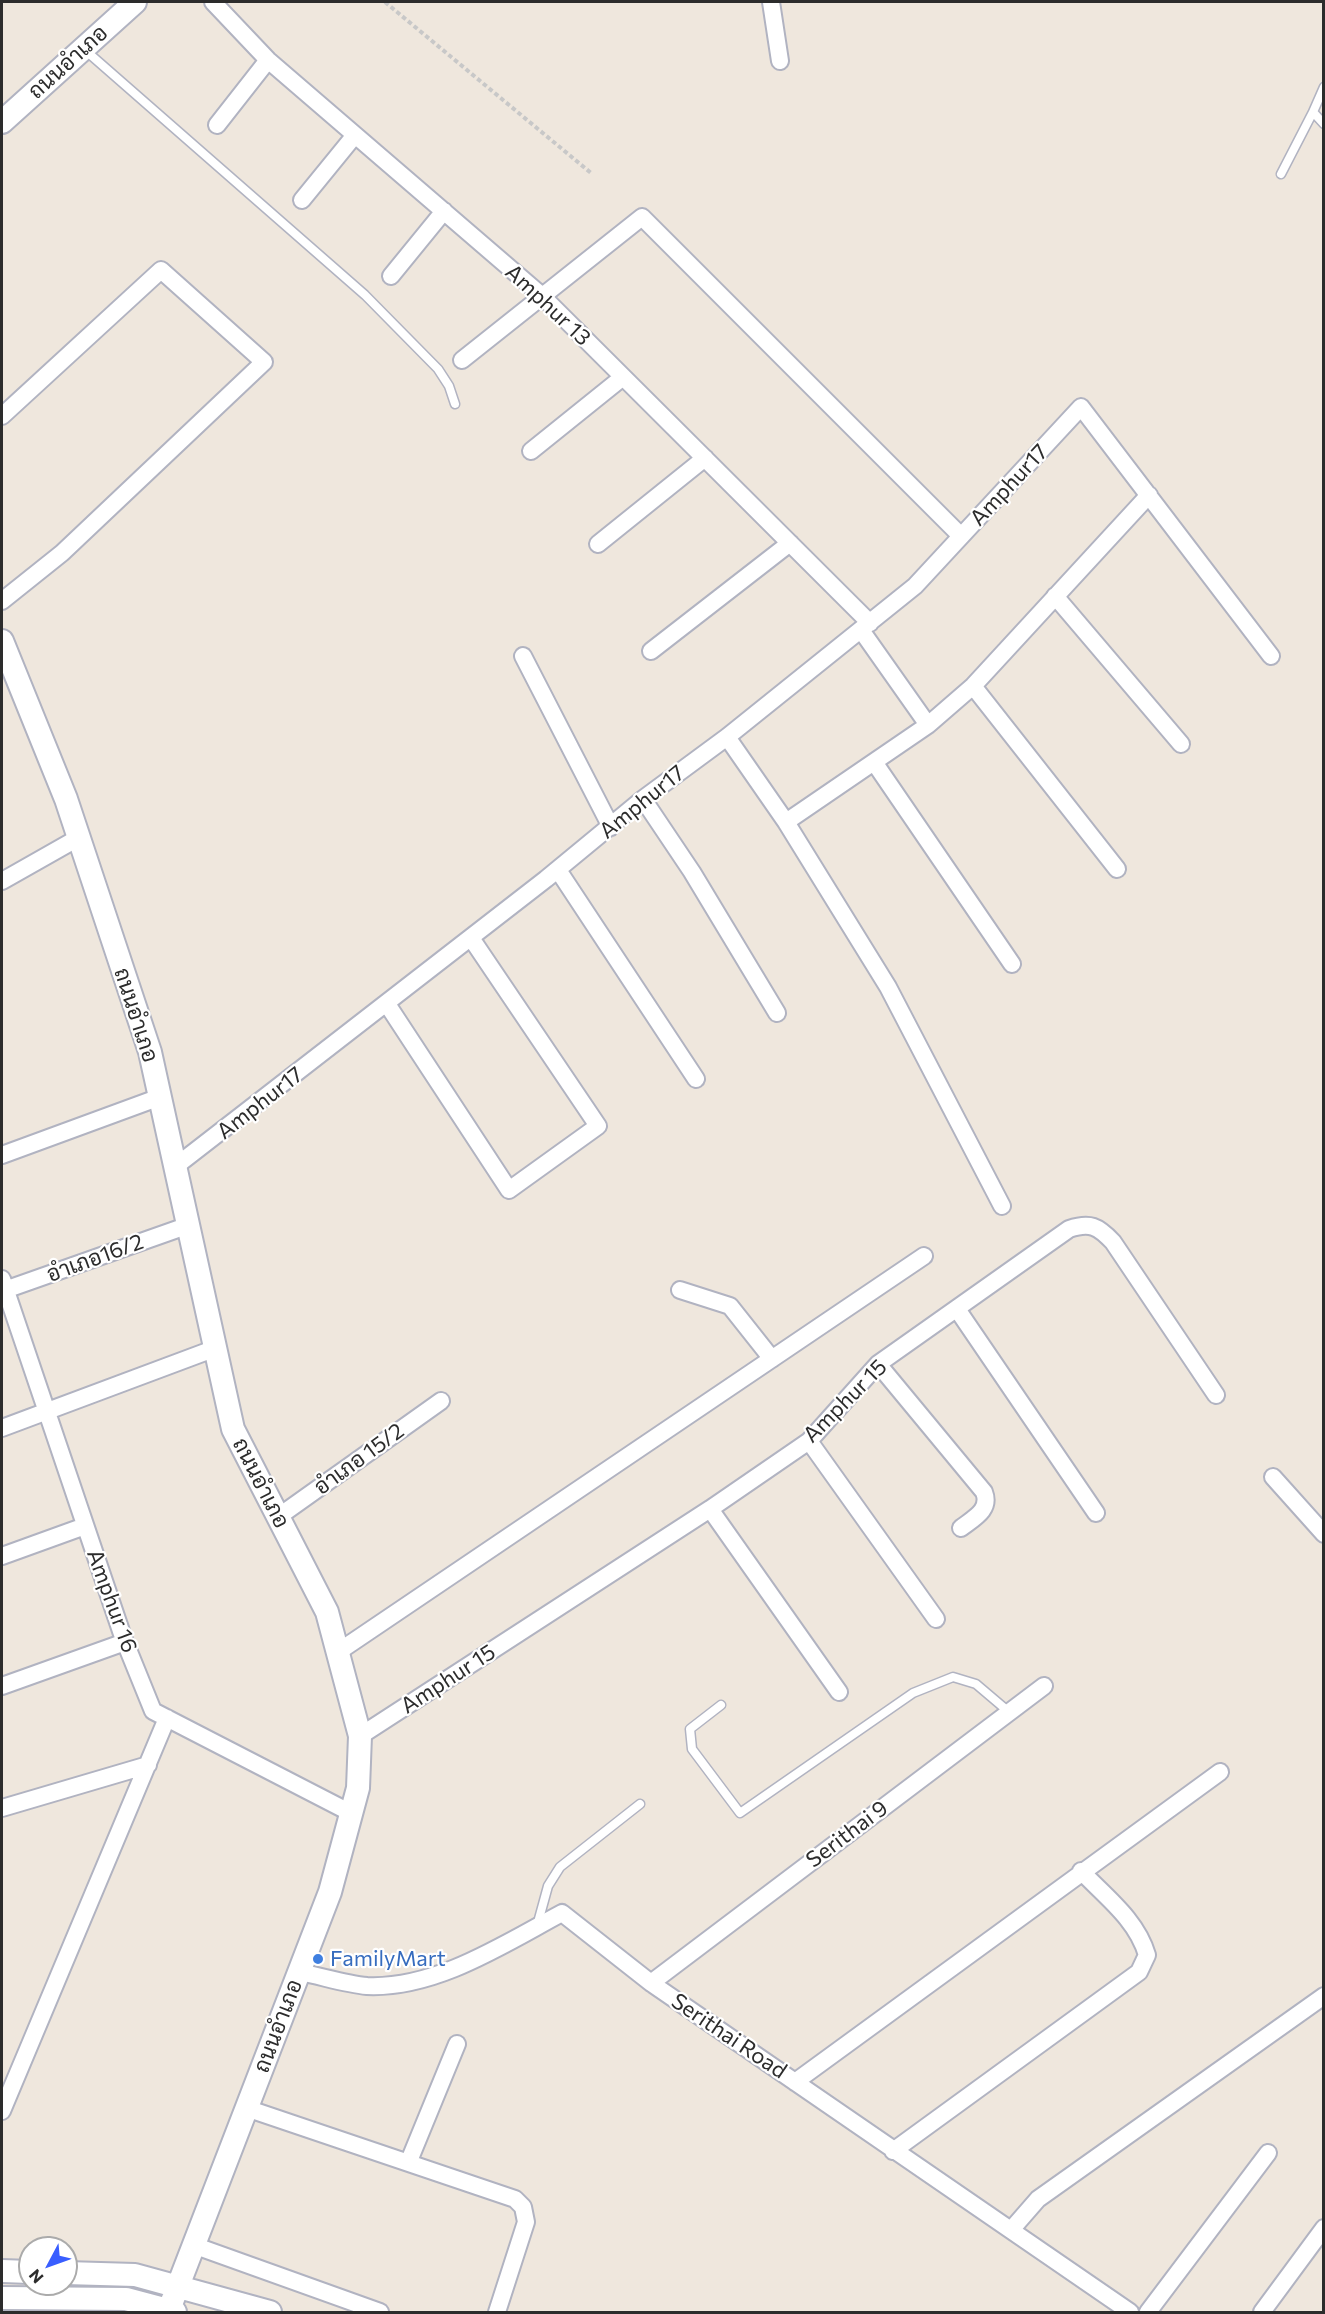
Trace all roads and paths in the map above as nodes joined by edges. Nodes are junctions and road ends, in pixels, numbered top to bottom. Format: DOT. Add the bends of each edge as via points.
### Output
graph roads {
  1 [pos="135,2"];
  2 [pos="213,2"];
  3 [pos="385,2"];
  4 [pos="771,2"];
  5 [pos="83,49"];
  6 [pos="268,60"];
  7 [pos="780,61"];
  8 [pos="1323,87"];
  9 [pos="1313,112"];
  10 [pos="2,122"];
  11 [pos="1323,124"];
  12 [pos="216,125"];
  13 [pos="356,135"];
  14 [pos="591,173"];
  15 [pos="1281,174"];
  16 [pos="302,200"];
  17 [pos="444,211"];
  18 [pos="391,276"];
  19 [pos="541,295"];
  20 [pos="462,360"];
  21 [pos="623,377"];
  22 [pos="455,404"];
  23 [pos="2,416"];
  24 [pos="531,451"];
  25 [pos="705,458"];
  26 [pos="1149,495"];
  27 [pos="962,536"];
  28 [pos="790,543"];
  29 [pos="597,544"];
  30 [pos="1055,596"];
  31 [pos="2,601"];
  32 [pos="866,627"];
  33 [pos="2,642"];
  34 [pos="651,651"];
  35 [pos="523,656"];
  36 [pos="1271,656"];
  37 [pos="973,686"];
  38 [pos="928,725"];
  39 [pos="727,737"];
  40 [pos="1181,744"];
  41 [pos="874,762"];
  42 [pos="643,799"];
  43 [pos="786,822"];
  44 [pos="611,827"];
  45 [pos="78,838"];
  46 [pos="1117,869"];
  47 [pos="558,870"];
  48 [pos="2,881"];
  49 [pos="471,938"];
  50 [pos="1012,964"];
  51 [pos="387,1004"];
  52 [pos="777,1013"];
  53 [pos="696,1079"];
  54 [pos="160,1097"];
  55 [pos="2,1155"];
  56 [pos="176,1166"];
  57 [pos="1002,1206"];
  58 [pos="189,1225"];
  59 [pos="924,1256"];
  60 [pos="3,1287"];
  61 [pos="680,1290"];
  62 [pos="957,1310"];
  63 [pos="216,1348"];
  64 [pos="772,1359"];
  65 [pos="878,1364"];
  66 [pos="1215,1395"];
  67 [pos="441,1401"];
  68 [pos="47,1412"];
  69 [pos="2,1428"];
  70 [pos="809,1441"];
  71 [pos="1273,1477"];
  72 [pos="710,1509"];
  73 [pos="1096,1513"];
  74 [pos="278,1517"];
  75 [pos="85,1526"];
  76 [pos="961,1528"];
  77 [pos="1323,1534"];
  78 [pos="2,1556"];
  79 [pos="936,1619"];
  80 [pos="125,1642"];
  81 [pos="338,1652"];
  82 [pos="2,1686"];
  83 [pos="1044,1686"];
  84 [pos="839,1692"];
  85 [pos="721,1705"];
  86 [pos="1009,1712"];
  87 [pos="167,1718"];
  88 [pos="360,1736"];
  89 [pos="148,1765"];
  90 [pos="1220,1772"];
  91 [pos="640,1804"];
  92 [pos="2,1808"];
  93 [pos="351,1813"];
  94 [pos="1081,1871"];
  95 [pos="537,1926"];
  96 [pos="299,1972"];
  97 [pos="651,1983"];
  98 [pos="1323,1996"];
  99 [pos="457,2044"];
  100 [pos="795,2082"];
  101 [pos="246,2108"];
  102 [pos="2,2111"];
  103 [pos="893,2151"];
  104 [pos="1268,2153"];
  105 [pos="409,2161"];
  106 [pos="1323,2228"];
  107 [pos="1011,2230"];
  108 [pos="193,2245"];
  109 [pos="2,2271"];
  110 [pos="18,2272"];
  111 [pos="78,2273"];
  112 [pos="177,2286"];
  113 [pos="2,2298"];
  114 [pos="170,2312"];
  115 [pos="270,2313"];
  116 [pos="380,2313"];
  117 [pos="497,2313"];
  118 [pos="1130,2313"];
  119 [pos="1148,2313"];
  120 [pos="1262,2313"];
  1 -- 5 [label="street, ถนนอำเภอ"];
  2 -- 6 [label="street, Amphur 13"];
  3 -- 14 [label="path"];
  4 -- 7 [label="street"];
  5 -- 10 [label="street, ถนนอำเภอ"];
  5 -- 22 [label="lane" via="365,295 438,369"];
  6 -- 12 [label="street"];
  6 -- 13 [label="street, Amphur 13"];
  8 -- 9 [label="lane"];
  9 -- 11 [label="lane"];
  9 -- 15 [label="lane"];
  13 -- 16 [label="street"];
  13 -- 17 [label="street, Amphur 13"];
  17 -- 18 [label="street"];
  17 -- 19 [label="street, Amphur 13"];
  19 -- 20 [label="street"];
  19 -- 21 [label="street, Amphur 13"];
  19 -- 27 [label="street" via="642,218"];
  21 -- 24 [label="street"];
  21 -- 25 [label="street, Amphur 13"];
  23 -- 31 [label="street" via="160,270 264,362 62,553"];
  25 -- 28 [label="street, Amphur 13"];
  25 -- 29 [label="street"];
  26 -- 27 [label="street, Amphur17" via="1081,407"];
  26 -- 30 [label="street"];
  26 -- 36 [label="street"];
  27 -- 32 [label="street, Amphur17" via="915,586"];
  28 -- 32 [label="street, Amphur 13"];
  28 -- 34 [label="street"];
  30 -- 37 [label="street"];
  30 -- 40 [label="street"];
  32 -- 38 [label="street, Amphur 13"];
  32 -- 39 [label="street, Amphur17"];
  33 -- 45 [label="street, ถนนอำเภอ"];
  35 -- 44 [label="street"];
  37 -- 38 [label="street"];
  37 -- 46 [label="street"];
  38 -- 41 [label="street"];
  39 -- 42 [label="street, Amphur17"];
  39 -- 43 [label="street"];
  41 -- 43 [label="street"];
  41 -- 50 [label="street"];
  42 -- 44 [label="street, Amphur17"];
  42 -- 52 [label="street"];
  43 -- 57 [label="street" via="888,987"];
  44 -- 47 [label="street, Amphur17"];
  45 -- 48 [label="street"];
  45 -- 54 [label="street, ถนนอำเภอ" via="150,1052"];
  47 -- 49 [label="street, Amphur17"];
  47 -- 53 [label="street"];
  49 -- 51 [label="street, Amphur17"];
  49 -- 51 [label="street" via="598,1125 509,1190"];
  51 -- 56 [label="street, Amphur17"];
  54 -- 55 [label="street"];
  54 -- 56 [label="street, ถนนอำเภอ"];
  56 -- 58 [label="street, ถนนอำเภอ"];
  58 -- 60 [label="street, อำเภอ16/2"];
  58 -- 63 [label="street, ถนนอำเภอ"];
  59 -- 64 [label="street"];
  60 -- 68 [label="street, Amphur 16"];
  61 -- 64 [label="street" via="730,1306"];
  62 -- 65 [label="street, Amphur 15"];
  62 -- 66 [label="street, Amphur 15" via="1068,1229 1086,1224 1099,1227"];
  62 -- 73 [label="street"];
  63 -- 68 [label="street"];
  63 -- 74 [label="street, ถนนอำเภอ" via="233,1429"];
  64 -- 81 [label="street"];
  65 -- 70 [label="street, Amphur 15"];
  65 -- 76 [label="street" via="984,1492 985,1508"];
  67 -- 74 [label="street, อำเภอ 15/2"];
  68 -- 69 [label="street"];
  68 -- 75 [label="street, Amphur 16"];
  70 -- 72 [label="street, Amphur 15"];
  70 -- 79 [label="street"];
  71 -- 77 [label="street"];
  72 -- 84 [label="street"];
  72 -- 88 [label="street, Amphur 15"];
  74 -- 81 [label="street, ถนนอำเภอ" via="327,1612"];
  75 -- 78 [label="street"];
  75 -- 80 [label="street, Amphur 16"];
  80 -- 82 [label="street"];
  80 -- 87 [label="street, Amphur 16" via="153,1711"];
  81 -- 88 [label="street, ถนนอำเภอ"];
  83 -- 86 [label="street, Serithai 9"];
  85 -- 86 [label="lane" via="690,1729 692,1749 740,1813 913,1693 953,1677 976,1684"];
  86 -- 97 [label="street, Serithai 9"];
  87 -- 89 [label="street"];
  87 -- 93 [label="street, Amphur 16"];
  88 -- 93 [label="street, ถนนอำเภอ" via="358,1788"];
  89 -- 92 [label="street"];
  89 -- 102 [label="street"];
  90 -- 94 [label="street"];
  91 -- 95 [label="lane" via="560,1867 548,1886"];
  93 -- 96 [label="street, ถนนอำเภอ" via="330,1892"];
  94 -- 100 [label="street"];
  94 -- 103 [label="street" via="1142,1937 1147,1956 1139,1972"];
  95 -- 96 [label="street, Serithai Road" via="481,1957 423,1979 367,1986"];
  95 -- 97 [label="street, Serithai Road" via="562,1913"];
  96 -- 101 [label="street, ถนนอำเภอ"];
  97 -- 100 [label="street, Serithai Road"];
  98 -- 107 [label="street" via="1038,2199"];
  99 -- 105 [label="street"];
  100 -- 103 [label="street, Serithai Road"];
  101 -- 105 [label="street"];
  101 -- 108 [label="street, ถนนอำเภอ"];
  103 -- 107 [label="street, Serithai Road"];
  104 -- 119 [label="street"];
  105 -- 117 [label="street" via="503,2193 523,2207 526,2222"];
  106 -- 120 [label="street"];
  107 -- 118 [label="street, Serithai Road"];
  108 -- 112 [label="street, ถนนอำเภอ"];
  108 -- 116 [label="street"];
  109 -- 110 [label="street"];
  111 -- 112 [label="street" via="135,2275"];
  112 -- 114 [label="street, ถนนอำเภอ"];
  112 -- 115 [label="street"];
  113 -- 114 [label="street" via="126,2299"];
}
